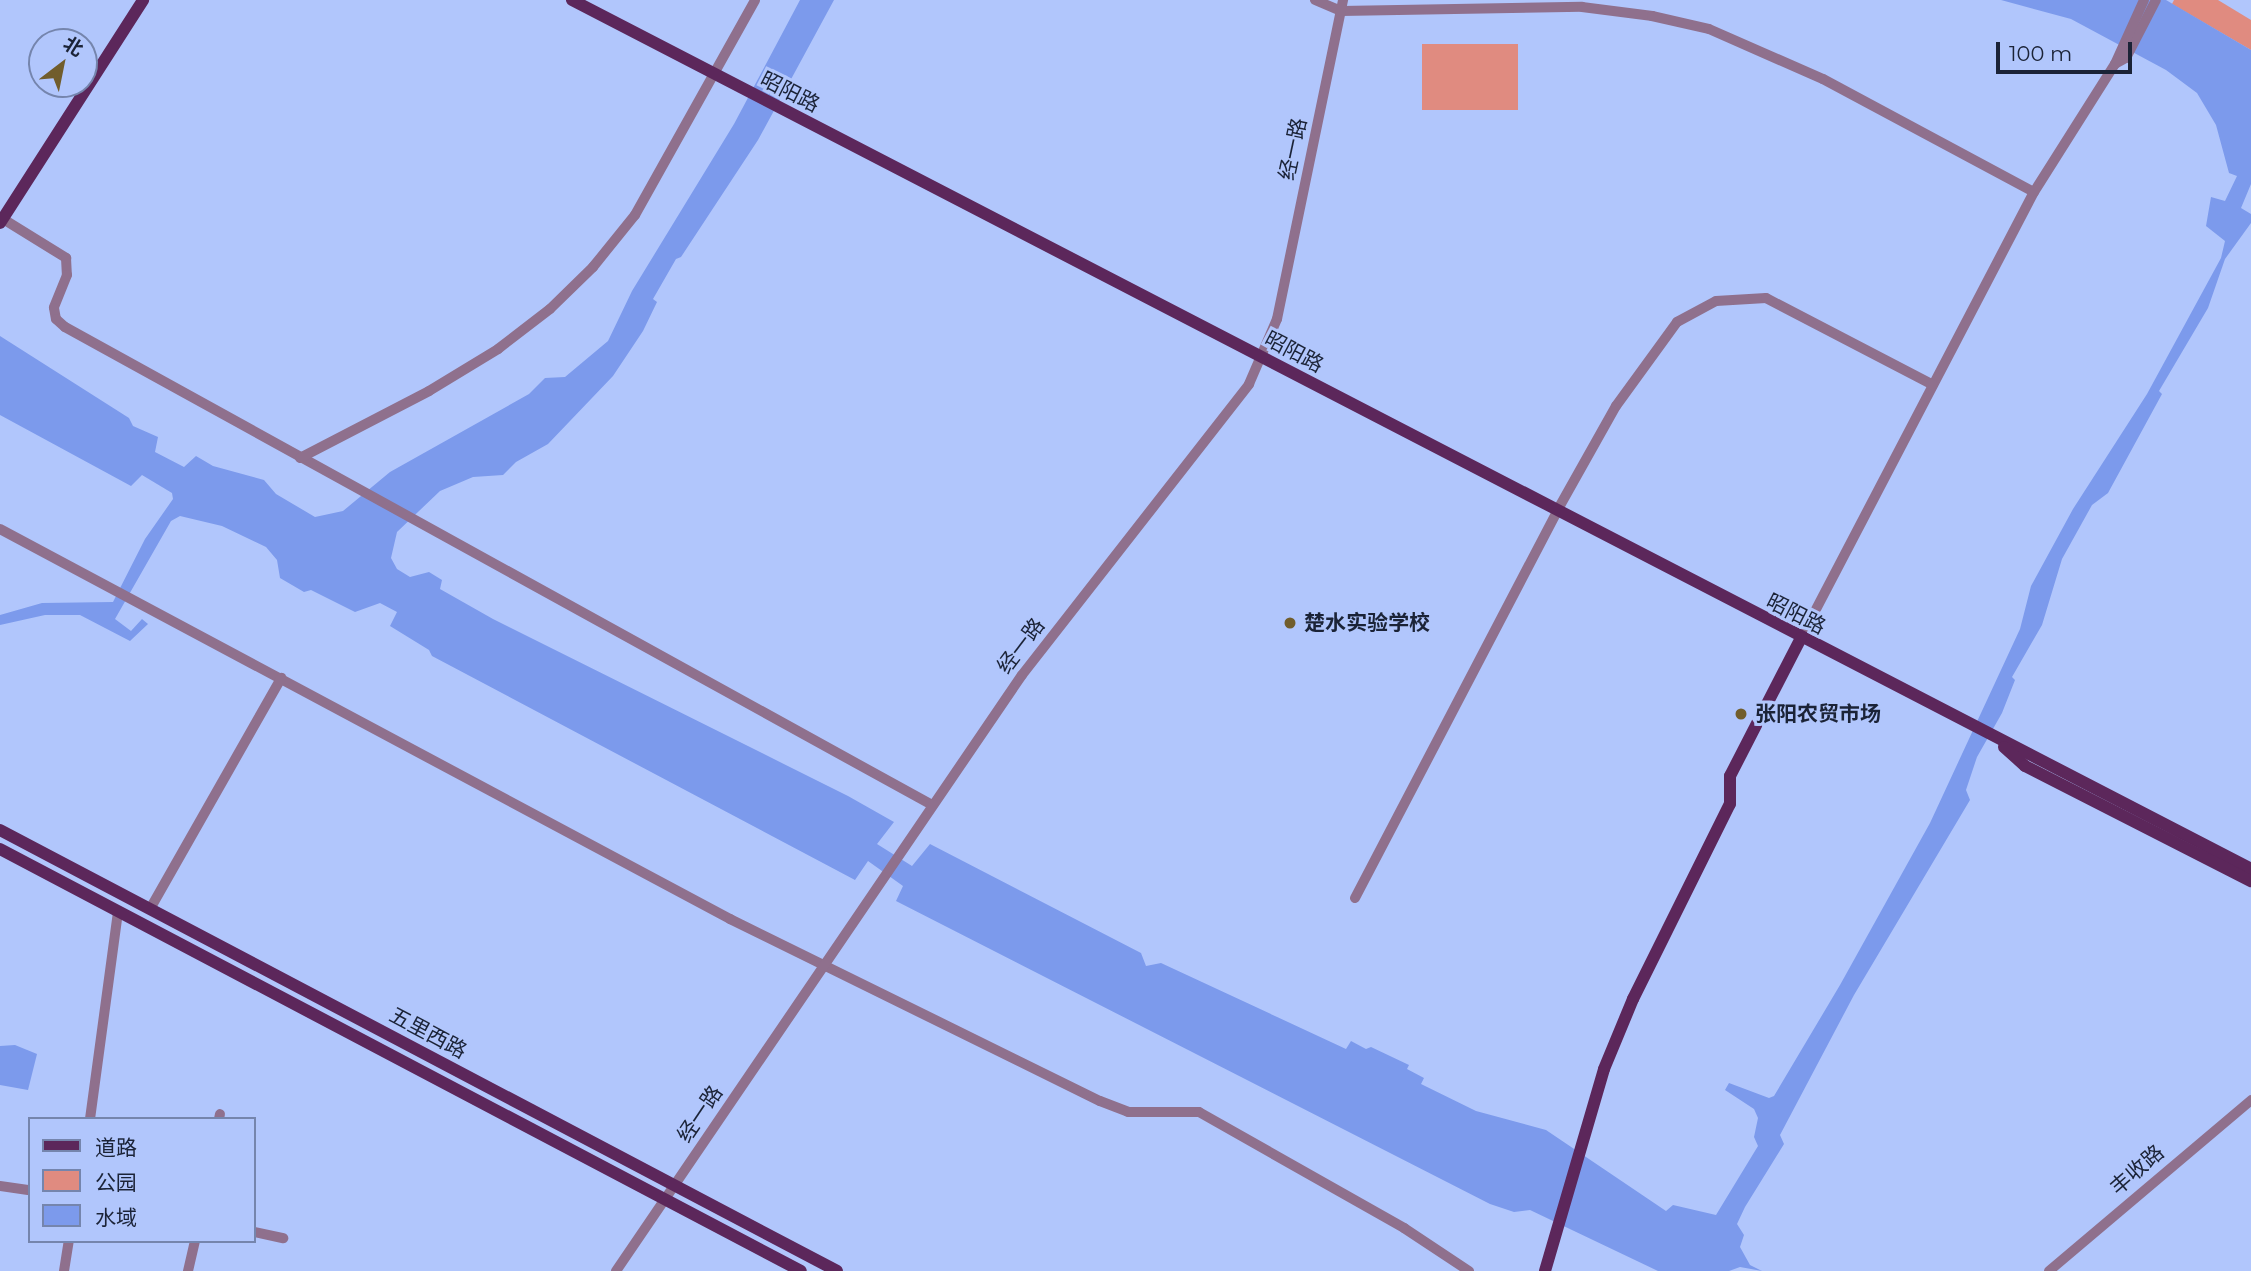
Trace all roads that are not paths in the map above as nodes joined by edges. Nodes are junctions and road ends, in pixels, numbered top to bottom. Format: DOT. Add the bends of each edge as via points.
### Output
graph roads {
  1 [pos="143,0"];
  2 [pos="572,0"];
  3 [pos="755,0"];
  4 [pos="1315,0"];
  5 [pos="2144,0"];
  6 [pos="2156,0"];
  7 [pos="1342,5"];
  8 [pos="2119,58"];
  9 [pos="715,75"];
  10 [pos="2034,192"];
  11 [pos="1,220"];
  12 [pos="1264,358"];
  13 [pos="1933,385"];
  14 [pos="300,458"];
  15 [pos="1557,511"];
  16 [pos="0,529"];
  17 [pos="1801,638"];
  18 [pos="281,678"];
  19 [pos="1996,739"];
  20 [pos="932,805"];
  21 [pos="0,830"];
  22 [pos="0,849"];
  23 [pos="2251,869"];
  24 [pos="2251,881"];
  25 [pos="1355,898"];
  26 [pos="150,909"];
  27 [pos="118,912"];
  28 [pos="826,965"];
  29 [pos="2251,1100"];
  30 [pos="90,1117"];
  31 [pos="675,1185"];
  32 [pos="0,1186"];
  33 [pos="28,1190"];
  34 [pos="665,1199"];
  35 [pos="256,1232"];
  36 [pos="283,1238"];
  37 [pos="69,1243"];
  38 [pos="195,1243"];
  39 [pos="64,1271"];
  40 [pos="188,1271"];
  41 [pos="616,1271"];
  42 [pos="801,1271"];
  43 [pos="837,1271"];
  44 [pos="1469,1271"];
  45 [pos="1545,1271"];
  46 [pos="2049,1271"];
  1 -- 11 [label="main road"];
  2 -- 9 [label="main road, 昭阳路"];
  3 -- 9 [label="street"];
  4 -- 7 [label="street"];
  5 -- 8 [label="street"];
  6 -- 8 [label="street"];
  7 -- 10 [label="street" via="1582,8 1652,16 1709,29 1823,79"];
  7 -- 12 [label="street, 经一路" via="1277,319"];
  8 -- 10 [label="street"];
  9 -- 12 [label="main road, 昭阳路"];
  9 -- 14 [label="street" via="635,215 593,267 550,309 429,391"];
  10 -- 13 [label="street"];
  11 -- 14 [label="street" via="66,258 67,275 54,308 56,319 65,327"];
  12 -- 15 [label="main road, 昭阳路"];
  12 -- 20 [label="street, 经一路" via="1240,398 1022,675"];
  13 -- 15 [label="street" via="1766,298 1716,301 1677,321 1660,339"];
  13 -- 17 [label="street"];
  14 -- 20 [label="street"];
  15 -- 17 [label="main road, 昭阳路"];
  15 -- 25 [label="street"];
  16 -- 18 [label="street"];
  17 -- 19 [label="main road, 昭阳路"];
  17 -- 45 [label="main road" via="1730,776 1730,804 1633,999 1582,1138"];
  18 -- 26 [label="street"];
  18 -- 28 [label="street" via="730,919"];
  19 -- 23 [label="main road, 昭阳路"];
  19 -- 24 [label="main road, 昭阳路" via="2025,766"];
  20 -- 28 [label="street, 经一路"];
  21 -- 26 [label="main road, 五里西路"];
  22 -- 27 [label="main road, 五里西路"];
  26 -- 31 [label="main road, 五里西路"];
  27 -- 30 [label="street"];
  27 -- 34 [label="main road, 五里西路"];
  28 -- 31 [label="street, 经一路"];
  28 -- 44 [label="street" via="1100,1101 1128,1112 1199,1112 1394,1222"];
  29 -- 46 [label="street, 丰收路"];
  31 -- 34 [label="street, 经一路"];
  31 -- 43 [label="main road, 五里西路"];
  32 -- 33 [label="street"];
  34 -- 41 [label="street, 经一路"];
  34 -- 42 [label="main road, 五里西路"];
  35 -- 36 [label="street"];
  37 -- 39 [label="street"];
  38 -- 40 [label="street"];
}
